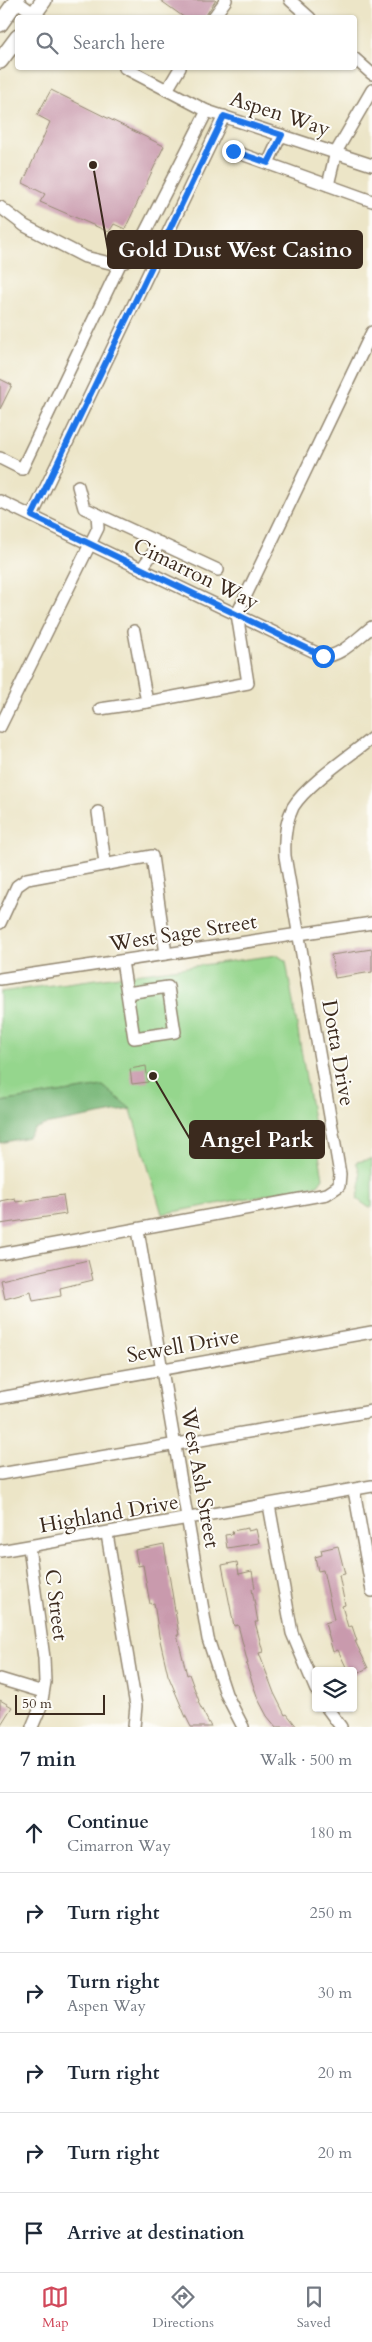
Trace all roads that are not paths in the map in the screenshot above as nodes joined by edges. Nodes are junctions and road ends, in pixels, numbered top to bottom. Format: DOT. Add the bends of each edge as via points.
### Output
graph roads {
  1 [pos="16,0"];
  2 [pos="44,0"];
  3 [pos="226,0"];
  4 [pos="290,0"];
  5 [pos="34,15"];
  6 [pos="36,15"];
  7 [pos="215,15"];
  8 [pos="307,15"];
  9 [pos="0,24"];
  10 [pos="15,41"];
  11 [pos="0,61"];
  12 [pos="357,61"];
  13 [pos="129,70"];
  14 [pos="179,70"];
  15 [pos="372,74"];
  16 [pos="167,90"];
  17 [pos="372,90"];
  18 [pos="207,111"];
  19 [pos="224,116"];
  20 [pos="282,135"];
  21 [pos="233,151"];
  22 [pos="336,152"];
  23 [pos="268,163"];
  24 [pos="372,164"];
  25 [pos="328,185"];
  26 [pos="372,201"];
  27 [pos="0,207"];
  28 [pos="121,262"];
  29 [pos="372,332"];
  30 [pos="0,458"];
  31 [pos="78,486"];
  32 [pos="0,501"];
  33 [pos="97,514"];
  34 [pos="32,516"];
  35 [pos="160,543"];
  36 [pos="89,544"];
  37 [pos="142,568"];
  38 [pos="218,570"];
  39 [pos="238,614"];
  40 [pos="372,627"];
  41 [pos="134,631"];
  42 [pos="147,702"];
  43 [pos="100,709"];
  44 [pos="0,727"];
  45 [pos="372,738"];
  46 [pos="98,812"];
  47 [pos="105,863"];
  48 [pos="0,923"];
  49 [pos="372,923"];
  50 [pos="298,934"];
  51 [pos="166,954"];
  52 [pos="122,961"];
  53 [pos="0,979"];
  54 [pos="127,993"];
  55 [pos="138,1230"];
  56 [pos="0,1254"];
  57 [pos="372,1332"];
  58 [pos="162,1369"];
  59 [pos="0,1398"];
  60 [pos="372,1411"];
  61 [pos="175,1443"];
  62 [pos="0,1474"];
  63 [pos="372,1486"];
  64 [pos="354,1490"];
  65 [pos="269,1505"];
  66 [pos="189,1519"];
  67 [pos="107,1534"];
  68 [pos="29,1547"];
  69 [pos="0,1551"];
  70 [pos="372,1591"];
  71 [pos="0,1680"];
  72 [pos="312,1680"];
  73 [pos="43,1692"];
  74 [pos="330,1712"];
  75 [pos="135,1726"];
  76 [pos="32,1727"];
  77 [pos="243,1727"];
  78 [pos="340,1727"];
  1 -- 5 [label="street"];
  1 -- 9 [label="main road"];
  2 -- 6 [label="main road"];
  3 -- 7 [label="street"];
  4 -- 8 [label="street"];
  10 -- 11 [label="main road"];
  12 -- 15 [label="street"];
  13 -- 16 [label="street, Aspen Way"];
  14 -- 16 [label="street"];
  16 -- 18 [label="street, Aspen Way"];
  17 -- 22 [label="street"];
  18 -- 19 [label="street, Aspen Way"];
  18 -- 28 [label="street" via="136,250"];
  19 -- 20 [label="street, Aspen Way"];
  19 -- 34 [label="street"];
  20 -- 22 [label="street, Aspen Way"];
  20 -- 23 [label="street"];
  21 -- 23 [label="street"];
  22 -- 24 [label="street, Aspen Way"];
  22 -- 25 [label="street"];
  23 -- 25 [label="street"];
  25 -- 26 [label="street"];
  27 -- 28 [label="street" via="25,226 85,257 110,263"];
  28 -- 30 [label="street" via="22,469"];
  29 -- 39 [label="street"];
  31 -- 33 [label="street" via="84,508"];
  32 -- 34 [label="street, Cimarron Way"];
  33 -- 35 [label="street"];
  33 -- 36 [label="street" via="98,528"];
  34 -- 36 [label="street, Cimarron Way"];
  35 -- 37 [label="street"];
  35 -- 38 [label="street"];
  36 -- 37 [label="street, Cimarron Way"];
  36 -- 44 [label="street"];
  37 -- 39 [label="street, Cimarron Way"];
  39 -- 40 [label="street, Cimarron Way" via="331,657"];
  39 -- 42 [label="street" via="248,683"];
  41 -- 42 [label="street"];
  42 -- 43 [label="street"];
  45 -- 50 [label="street, Dotta Drive" via="305,792 293,806 286,824 285,856"];
  46 -- 47 [label="street"];
  47 -- 48 [label="street" via="27,879 17,886"];
  47 -- 51 [label="street" via="152,856"];
  49 -- 50 [label="street, West Sage Street"];
  50 -- 51 [label="street, West Sage Street"];
  50 -- 55 [label="street, Dotta Drive" via="340,1174 339,1186 327,1194"];
  51 -- 52 [label="street, West Sage Street"];
  52 -- 53 [label="street, West Sage Street"];
  52 -- 54 [label="street"];
  54 -- 54 [label="street" via="134,1038 174,1032 168,987"];
  55 -- 56 [label="street, Dotta Drive"];
  55 -- 58 [label="street, West Ash Street"];
  57 -- 58 [label="street, Sewell Drive"];
  58 -- 59 [label="street, Sewell Drive"];
  58 -- 61 [label="street, West Ash Street"];
  60 -- 61 [label="street"];
  61 -- 62 [label="street"];
  61 -- 66 [label="street, West Ash Street"];
  63 -- 64 [label="street, Highland Drive"];
  64 -- 65 [label="street, Highland Drive"];
  64 -- 70 [label="street"];
  65 -- 66 [label="street, Highland Drive"];
  65 -- 72 [label="street" via="292,1633"];
  66 -- 67 [label="street, Highland Drive"];
  66 -- 77 [label="street, West Ash Street" via="208,1639 226,1694"];
  67 -- 68 [label="street, Highland Drive"];
  67 -- 75 [label="street" via="136,1706"];
  68 -- 69 [label="street, Highland Drive"];
  68 -- 73 [label="street, C Street" via="44,1658"];
  71 -- 73 [label="street"];
  73 -- 76 [label="street, C Street"];
  74 -- 78 [label="street"];
}
